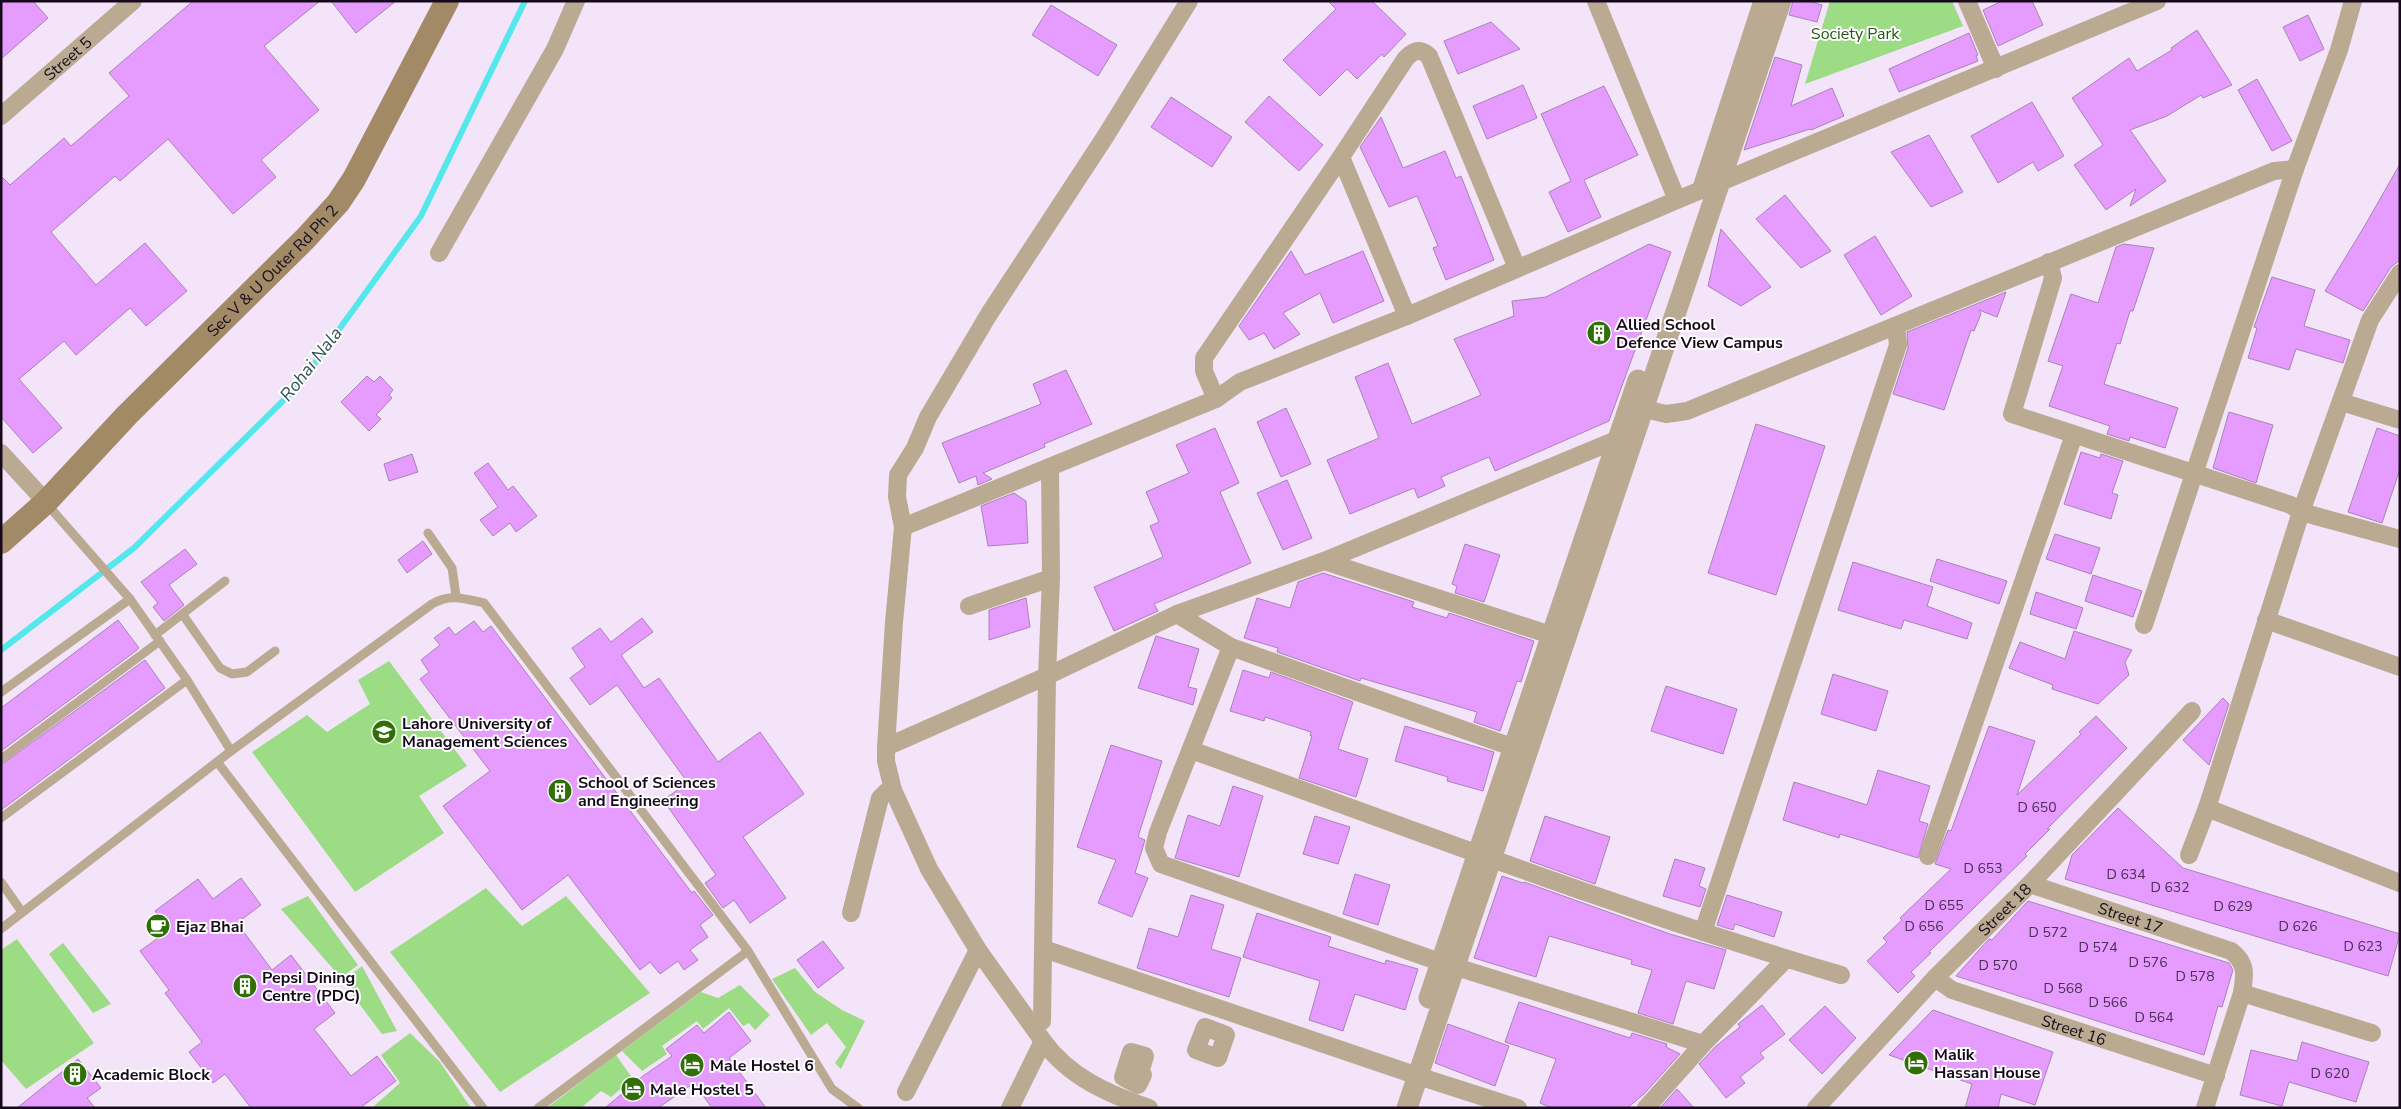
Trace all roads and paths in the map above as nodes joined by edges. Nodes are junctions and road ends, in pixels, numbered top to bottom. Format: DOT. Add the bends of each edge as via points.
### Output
graph roads {
  1 [pos="133,1"];
  2 [pos="447,1"];
  3 [pos="576,1"];
  4 [pos="1189,1"];
  5 [pos="1596,1"];
  6 [pos="1764,1"];
  7 [pos="1781,1"];
  8 [pos="1967,1"];
  9 [pos="2157,1"];
  10 [pos="2352,1"];
  11 [pos="1996,69"];
  12 [pos="1,116"];
  13 [pos="1341,157"];
  14 [pos="2295,169"];
  15 [pos="1711,186"];
  16 [pos="1676,200"];
  17 [pos="439,253"];
  18 [pos="2049,262"];
  19 [pos="1517,268"];
  20 [pos="2400,273"];
  21 [pos="1407,316"];
  22 [pos="1893,327"];
  23 [pos="1216,399"];
  24 [pos="2341,402"];
  25 [pos="1636,407"];
  26 [pos="2400,420"];
  27 [pos="2074,435"];
  28 [pos="1624,442"];
  29 [pos="1,453"];
  30 [pos="1050,467"];
  31 [pos="2193,473"];
  32 [pos="46,502"];
  33 [pos="2301,512"];
  34 [pos="903,527"];
  35 [pos="428,533"];
  36 [pos="2400,539"];
  37 [pos="1,542"];
  38 [pos="1324,561"];
  39 [pos="1051,578"];
  40 [pos="225,581"];
  41 [pos="456,596"];
  42 [pos="130,600"];
  43 [pos="969,606"];
  44 [pos="1177,614"];
  45 [pos="183,615"];
  46 [pos="2266,620"];
  47 [pos="2144,625"];
  48 [pos="1558,636"];
  49 [pos="157,638"];
  50 [pos="1230,647"];
  51 [pos="275,651"];
  52 [pos="2400,667"];
  53 [pos="1047,676"];
  54 [pos="187,680"];
  55 [pos="1,692"];
  56 [pos="2192,711"];
  57 [pos="886,746"];
  58 [pos="1520,749"];
  59 [pos="1191,750"];
  60 [pos="231,751"];
  61 [pos="1,759"];
  62 [pos="218,763"];
  63 [pos="893,790"];
  64 [pos="2206,808"];
  65 [pos="1,818"];
  66 [pos="2189,855"];
  67 [pos="1485,856"];
  68 [pos="1928,856"];
  69 [pos="1,882"];
  70 [pos="2030,884"];
  71 [pos="2400,884"];
  72 [pos="22,912"];
  73 [pos="851,913"];
  74 [pos="1,928"];
  75 [pos="1703,932"];
  76 [pos="1044,949"];
  77 [pos="978,950"];
  78 [pos="748,951"];
  79 [pos="1786,959"];
  80 [pos="1447,964"];
  81 [pos="1840,976"];
  82 [pos="1935,978"];
  83 [pos="2242,993"];
  84 [pos="1033,1025"];
  85 [pos="2372,1033"];
  86 [pos="1043,1041"];
  87 [pos="1703,1044"];
  88 [pos="1412,1074"];
  89 [pos="2216,1076"];
  90 [pos="906,1092"];
  91 [pos="1116,1103"];
  92 [pos="482,1108"];
  93 [pos="538,1108"];
  94 [pos="858,1108"];
  95 [pos="1010,1108"];
  96 [pos="1149,1108"];
  97 [pos="1394,1108"];
  98 [pos="1407,1108"];
  99 [pos="1518,1108"];
  100 [pos="1646,1108"];
  101 [pos="1816,1108"];
  102 [pos="2205,1108"];
  1 -- 12 [label="street, Street 5"];
  2 -- 32 [label="main road, Sec V & U Outer Rd Ph 2" via="354,179 338,203 127,415"];
  3 -- 17 [label="street" via="555,49"];
  4 -- 34 [label="street" via="989,314 928,417 915,448 898,475 897,497"];
  5 -- 16 [label="street"];
  6 -- 15 [label="street"];
  7 -- 15 [label="street"];
  8 -- 11 [label="street"];
  9 -- 11 [label="street"];
  10 -- 14 [label="street" via="2340,50"];
  11 -- 15 [label="street"];
  13 -- 19 [label="street" via="1406,58 1412,52 1425,52"];
  13 -- 21 [label="street"];
  13 -- 23 [label="street" via="1204,358 1204,371"];
  14 -- 18 [label="street" via="2274,171"];
  14 -- 31 [label="street"];
  15 -- 16 [label="street"];
  15 -- 25 [label="street"];
  16 -- 19 [label="street"];
  18 -- 22 [label="street"];
  18 -- 27 [label="street" via="2053,278 2012,414"];
  19 -- 21 [label="street"];
  20 -- 24 [label="street" via="2370,320"];
  21 -- 23 [label="street" via="1240,382"];
  22 -- 25 [label="street" via="1687,412 1666,414"];
  22 -- 75 [label="street" via="1898,345"];
  23 -- 30 [label="street"];
  24 -- 26 [label="street"];
  24 -- 33 [label="street"];
  25 -- 28 [label="street"];
  27 -- 31 [label="street"];
  27 -- 68 [label="street"];
  28 -- 38 [label="street"];
  28 -- 48 [label="street"];
  29 -- 32 [label="street"];
  30 -- 34 [label="street"];
  30 -- 39 [label="street"];
  31 -- 33 [label="street" via="2291,505"];
  31 -- 47 [label="street"];
  32 -- 37 [label="main road, Sec V & U Outer Rd Ph 2"];
  32 -- 42 [label="lane"];
  33 -- 36 [label="street"];
  33 -- 46 [label="street"];
  34 -- 57 [label="street"];
  35 -- 41 [label="lane" via="452,568"];
  38 -- 44 [label="street"];
  38 -- 48 [label="street"];
  39 -- 43 [label="street"];
  39 -- 53 [label="street"];
  40 -- 45 [label="lane"];
  41 -- 60 [label="lane" via="442,598 432,604"];
  41 -- 78 [label="lane" via="484,603"];
  42 -- 49 [label="lane"];
  42 -- 55 [label="lane"];
  44 -- 50 [label="street"];
  44 -- 53 [label="street"];
  45 -- 49 [label="lane"];
  45 -- 51 [label="lane" via="220,668 232,674 247,672"];
  46 -- 52 [label="street"];
  46 -- 64 [label="street"];
  48 -- 58 [label="street"];
  49 -- 54 [label="lane"];
  49 -- 61 [label="lane"];
  50 -- 58 [label="street"];
  50 -- 59 [label="street"];
  53 -- 57 [label="street"];
  53 -- 76 [label="street"];
  54 -- 60 [label="lane"];
  54 -- 65 [label="lane"];
  56 -- 70 [label="street, Street 18"];
  57 -- 63 [label="street"];
  58 -- 67 [label="street"];
  59 -- 67 [label="street"];
  59 -- 80 [label="street" via="1154,848 1162,864"];
  60 -- 62 [label="lane"];
  62 -- 72 [label="lane"];
  62 -- 92 [label="lane"];
  63 -- 73 [label="street" via="880,798"];
  63 -- 77 [label="street" via="929,869"];
  64 -- 66 [label="street"];
  64 -- 71 [label="street"];
  67 -- 75 [label="street"];
  67 -- 80 [label="street"];
  69 -- 72 [label="lane"];
  70 -- 82 [label="street, Street 18"];
  70 -- 83 [label="street, Street 17" via="2231,951 2244,964"];
  72 -- 74 [label="lane"];
  75 -- 79 [label="street"];
  76 -- 84 [label="street" via="1042,1021"];
  76 -- 88 [label="street"];
  77 -- 84 [label="street"];
  77 -- 90 [label="street"];
  78 -- 93 [label="lane"];
  78 -- 94 [label="lane" via="832,1089"];
  79 -- 81 [label="street"];
  79 -- 87 [label="street"];
  80 -- 87 [label="street"];
  80 -- 88 [label="street"];
  82 -- 89 [label="street, Street 16" via="1952,990"];
  82 -- 101 [label="street, Street 18"];
  83 -- 85 [label="street"];
  83 -- 89 [label="street"];
  84 -- 86 [label="street"];
  86 -- 91 [label="street" via="1066,1067"];
  86 -- 95 [label="street"];
  87 -- 100 [label="street"];
  88 -- 97 [label="street"];
  88 -- 98 [label="street"];
  88 -- 99 [label="street"];
  89 -- 102 [label="street"];
  91 -- 96 [label="street"];
}
